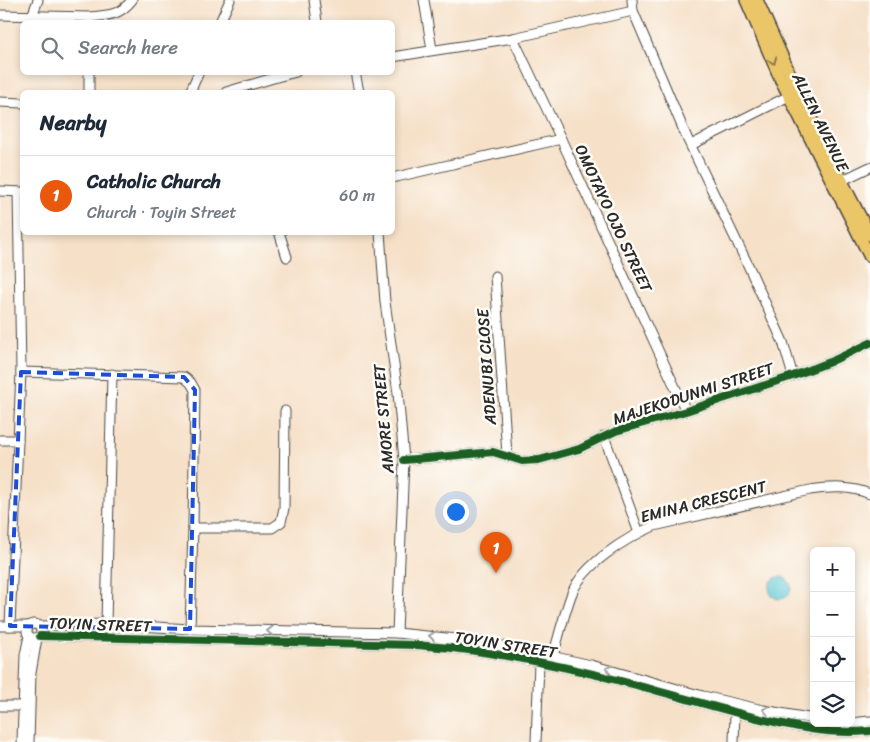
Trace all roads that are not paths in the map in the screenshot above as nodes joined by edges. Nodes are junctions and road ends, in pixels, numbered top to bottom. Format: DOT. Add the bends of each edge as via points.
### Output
graph roads {
  1 [pos="38,0"];
  2 [pos="132,0"];
  3 [pos="230,0"];
  4 [pos="314,0"];
  5 [pos="424,0"];
  6 [pos="632,0"];
  7 [pos="746,0"];
  8 [pos="757,0"];
  9 [pos="633,11"];
  10 [pos="0,15"];
  11 [pos="32,16"];
  12 [pos="89,20"];
  13 [pos="221,20"];
  14 [pos="317,20"];
  15 [pos="513,38"];
  16 [pos="432,50"];
  17 [pos="395,56"];
  18 [pos="89,75"];
  19 [pos="197,75"];
  20 [pos="285,75"];
  21 [pos="355,75"];
  22 [pos="89,90"];
  23 [pos="191,90"];
  24 [pos="233,90"];
  25 [pos="358,90"];
  26 [pos="789,96"];
  27 [pos="0,102"];
  28 [pos="20,103"];
  29 [pos="561,139"];
  30 [pos="691,145"];
  31 [pos="870,167"];
  32 [pos="395,177"];
  33 [pos="842,180"];
  34 [pos="0,192"];
  35 [pos="20,192"];
  36 [pos="20,235"];
  37 [pos="280,235"];
  38 [pos="380,235"];
  39 [pos="870,235"];
  40 [pos="287,257"];
  41 [pos="870,257"];
  42 [pos="495,276"];
  43 [pos="870,343"];
  44 [pos="21,372"];
  45 [pos="112,374"];
  46 [pos="794,376"];
  47 [pos="285,411"];
  48 [pos="686,411"];
  49 [pos="604,436"];
  50 [pos="0,440"];
  51 [pos="18,440"];
  52 [pos="507,455"];
  53 [pos="404,460"];
  54 [pos="870,494"];
  55 [pos="193,528"];
  56 [pos="639,533"];
  57 [pos="106,624"];
  58 [pos="0,626"];
  59 [pos="11,626"];
  60 [pos="190,629"];
  61 [pos="33,632"];
  62 [pos="397,633"];
  63 [pos="553,656"];
  64 [pos="540,663"];
  65 [pos="0,706"];
  66 [pos="22,706"];
  67 [pos="735,712"];
  68 [pos="810,718"];
  69 [pos="870,721"];
  70 [pos="855,723"];
  71 [pos="870,732"];
  72 [pos="843,737"];
  73 [pos="22,742"];
  74 [pos="29,742"];
  75 [pos="536,742"];
  76 [pos="734,742"];
  1 -- 11 [label="street"];
  2 -- 12 [label="street" via="120,12"];
  3 -- 13 [label="street"];
  4 -- 14 [label="street"];
  5 -- 16 [label="street"];
  6 -- 9 [label="street"];
  7 -- 26 [label="main road, ALLEN AVENUE, one-way"];
  8 -- 33 [label="main road, ALLEN AVENUE"];
  9 -- 15 [label="street"];
  9 -- 30 [label="street"];
  10 -- 11 [label="street"];
  11 -- 12 [label="street"];
  15 -- 16 [label="street"];
  15 -- 29 [label="street, OMOTAYO OJO STREET"];
  16 -- 17 [label="street"];
  18 -- 22 [label="street"];
  19 -- 23 [label="street"];
  20 -- 24 [label="street"];
  21 -- 25 [label="street"];
  26 -- 30 [label="street"];
  26 -- 41 [label="main road, ALLEN AVENUE"];
  27 -- 28 [label="street"];
  29 -- 32 [label="street"];
  29 -- 48 [label="street, OMOTAYO OJO STREET"];
  30 -- 46 [label="street" via="748,265"];
  31 -- 33 [label="street"];
  33 -- 39 [label="main road, ALLEN AVENUE"];
  34 -- 35 [label="street"];
  36 -- 44 [label="street"];
  37 -- 40 [label="street"];
  38 -- 53 [label="street, AMORE STREET"];
  42 -- 52 [label="street, ADENUBI CLOSE"];
  43 -- 46 [label="street, MAJEKODUNMI STREET"];
  44 -- 45 [label="street"];
  44 -- 51 [label="street"];
  45 -- 55 [label="street" via="184,377 191,383 194,390"];
  45 -- 57 [label="street"];
  46 -- 48 [label="street, MAJEKODUNMI STREET"];
  47 -- 55 [label="street" via="281,522 272,528"];
  48 -- 49 [label="street, MAJEKODUNMI STREET"];
  49 -- 52 [label="street, MAJEKODUNMI STREET" via="579,449 539,460 522,461"];
  49 -- 56 [label="street"];
  50 -- 51 [label="street"];
  51 -- 59 [label="street"];
  52 -- 53 [label="street, MAJEKODUNMI STREET" via="493,452"];
  53 -- 62 [label="street, AMORE STREET"];
  54 -- 56 [label="street, EMINA CRESCENT" via="850,488 810,490 654,526"];
  55 -- 60 [label="street"];
  56 -- 63 [label="street, EMINA CRESCENT" via="619,544 590,568 577,585"];
  57 -- 60 [label="street, TOYIN STREET"];
  57 -- 61 [label="street, TOYIN STREET"];
  58 -- 59 [label="street, TOYIN STREET"];
  59 -- 61 [label="street, TOYIN STREET"];
  62 -- 60 [label="street, TOYIN STREET, one-way"];
  61 -- 64 [label="street, TOYIN STREET" via="416,646 475,651"];
  61 -- 66 [label="street" via="25,655"];
  61 -- 74 [label="street"];
  63 -- 62 [label="street, TOYIN STREET, one-way" via="476,641"];
  68 -- 63 [label="street, TOYIN STREET, one-way" via="703,696"];
  64 -- 67 [label="street, TOYIN STREET"];
  64 -- 75 [label="street"];
  65 -- 66 [label="street"];
  66 -- 73 [label="street"];
  67 -- 72 [label="street, TOYIN STREET"];
  67 -- 76 [label="street"];
  69 -- 70 [label="street"];
  71 -- 72 [label="street, TOYIN STREET"];
}
